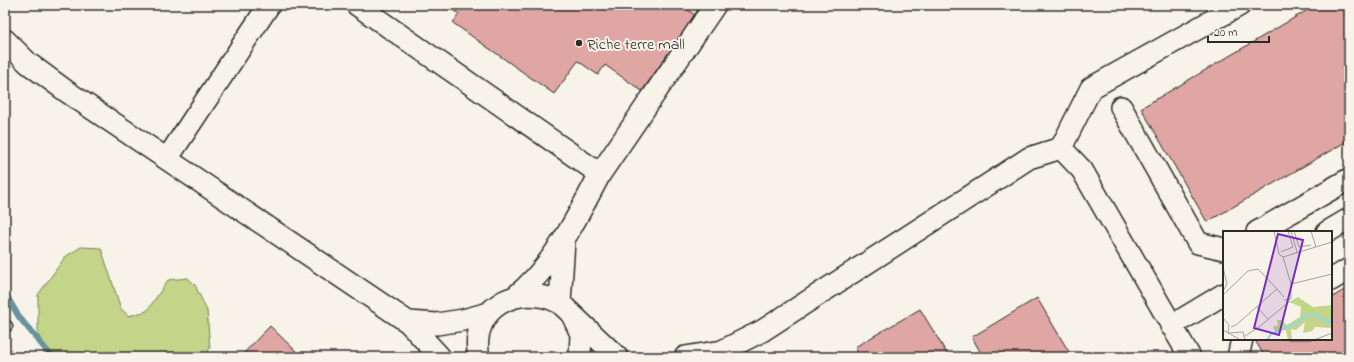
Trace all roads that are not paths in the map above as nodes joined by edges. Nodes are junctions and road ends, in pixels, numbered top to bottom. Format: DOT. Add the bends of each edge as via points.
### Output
graph roads {
  1 [pos="269,5"];
  2 [pos="357,5"];
  3 [pos="715,5"];
  4 [pos="1240,5"];
  5 [pos="5,40"];
  6 [pos="1121,106"];
  7 [pos="1061,148"];
  8 [pos="167,159"];
  9 [pos="600,174"];
  10 [pos="1349,179"];
  11 [pos="1349,219"];
  12 [pos="1259,231"];
  13 [pos="1329,231"];
  14 [pos="564,241"];
  15 [pos="1223,249"];
  16 [pos="1349,269"];
  17 [pos="1332,279"];
  18 [pos="1223,295"];
  19 [pos="516,296"];
  20 [pos="566,310"];
  21 [pos="489,313"];
  22 [pos="408,322"];
  23 [pos="1171,326"];
  24 [pos="1242,340"];
  25 [pos="724,354"];
  26 [pos="440,357"];
  27 [pos="479,357"];
  28 [pos="580,357"];
  29 [pos="617,357"];
  30 [pos="685,357"];
  31 [pos="1190,357"];
  32 [pos="1238,357"];
  1 -- 8 [label="street"];
  2 -- 9 [label="street"];
  3 -- 9 [label="street"];
  4 -- 7 [label="street" via="1091,88"];
  5 -- 8 [label="street" via="28,63 66,91"];
  6 -- 15 [label="street" via="1198,243"];
  7 -- 23 [label="street" via="1082,170"];
  7 -- 25 [label="street" via="1029,158"];
  8 -- 22 [label="street"];
  9 -- 14 [label="street"];
  10 -- 12 [label="street"];
  11 -- 13 [label="street"];
  14 -- 19 [label="street" via="539,274"];
  14 -- 20 [label="street"];
  16 -- 17 [label="street"];
  18 -- 23 [label="street"];
  19 -- 20 [label="street" via="549,297"];
  19 -- 21 [label="street" via="496,305"];
  20 -- 28 [label="street" via="580,334"];
  20 -- 29 [label="street"];
  21 -- 22 [label="street" via="438,324"];
  21 -- 27 [label="street" via="479,328"];
  22 -- 26 [label="street"];
  23 -- 31 [label="street"];
  24 -- 32 [label="street"];
  25 -- 30 [label="street"];
}
